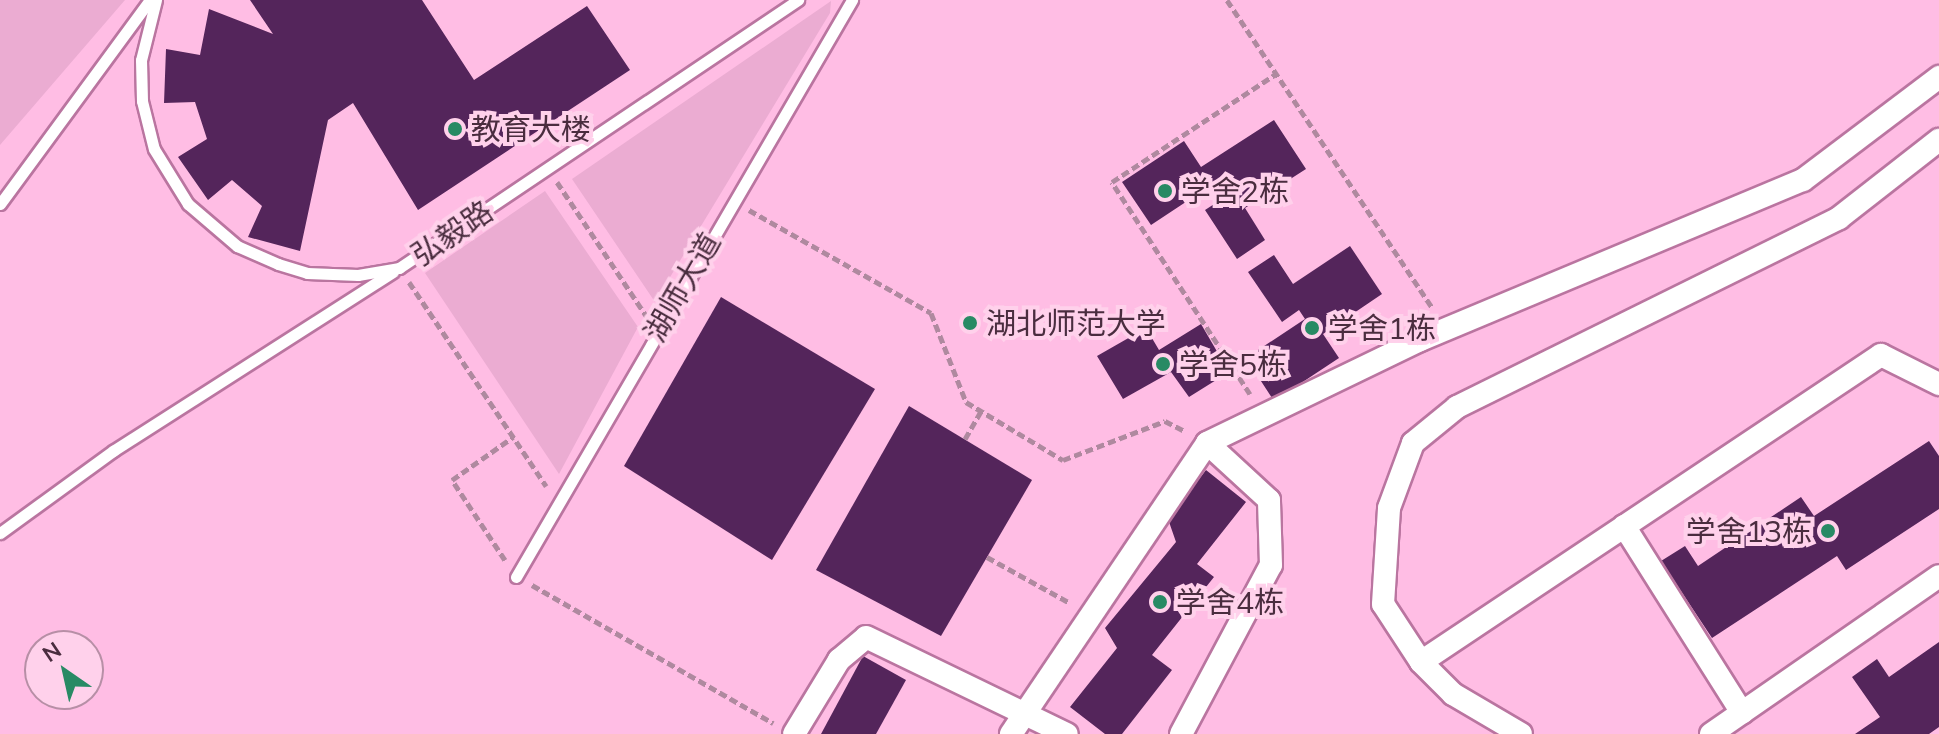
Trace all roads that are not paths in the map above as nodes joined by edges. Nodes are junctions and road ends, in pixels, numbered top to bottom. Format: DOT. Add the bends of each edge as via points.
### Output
graph roads {
  1 [pos="153,0"];
  2 [pos="798,0"];
  3 [pos="852,0"];
  4 [pos="1939,77"];
  5 [pos="1939,140"];
  6 [pos="0,204"];
  7 [pos="399,268"];
  8 [pos="1939,384"];
  9 [pos="1207,443"];
  10 [pos="1624,526"];
  11 [pos="0,533"];
  12 [pos="1939,576"];
  13 [pos="516,577"];
  14 [pos="1421,662"];
  15 [pos="1023,711"];
  16 [pos="1742,713"];
  17 [pos="786,730"];
  18 [pos="1011,734"];
  19 [pos="1067,734"];
  20 [pos="1181,734"];
  21 [pos="1521,734"];
  22 [pos="1711,734"];
  1 -- 6 [label="lane"];
  1 -- 7 [label="lane, 弘毅路" via="141,60 142,101 154,149 188,204 237,246 293,269 358,275"];
  2 -- 7 [label="lane, 弘毅路"];
  3 -- 13 [label="lane, 湖师大道"];
  4 -- 9 [label="street" via="1803,180 1447,329"];
  5 -- 14 [label="street" via="1839,218 1457,407 1413,443 1389,508 1383,604"];
  7 -- 11 [label="lane" via="113,451"];
  8 -- 10 [label="street" via="1881,355"];
  9 -- 15 [label="street"];
  9 -- 20 [label="street" via="1269,500 1271,565"];
  10 -- 14 [label="street"];
  10 -- 16 [label="street"];
  12 -- 16 [label="street"];
  14 -- 21 [label="street" via="1453,694"];
  15 -- 17 [label="street" via="866,637 839,660"];
  15 -- 18 [label="street"];
  15 -- 19 [label="street"];
  16 -- 22 [label="street"];
}
